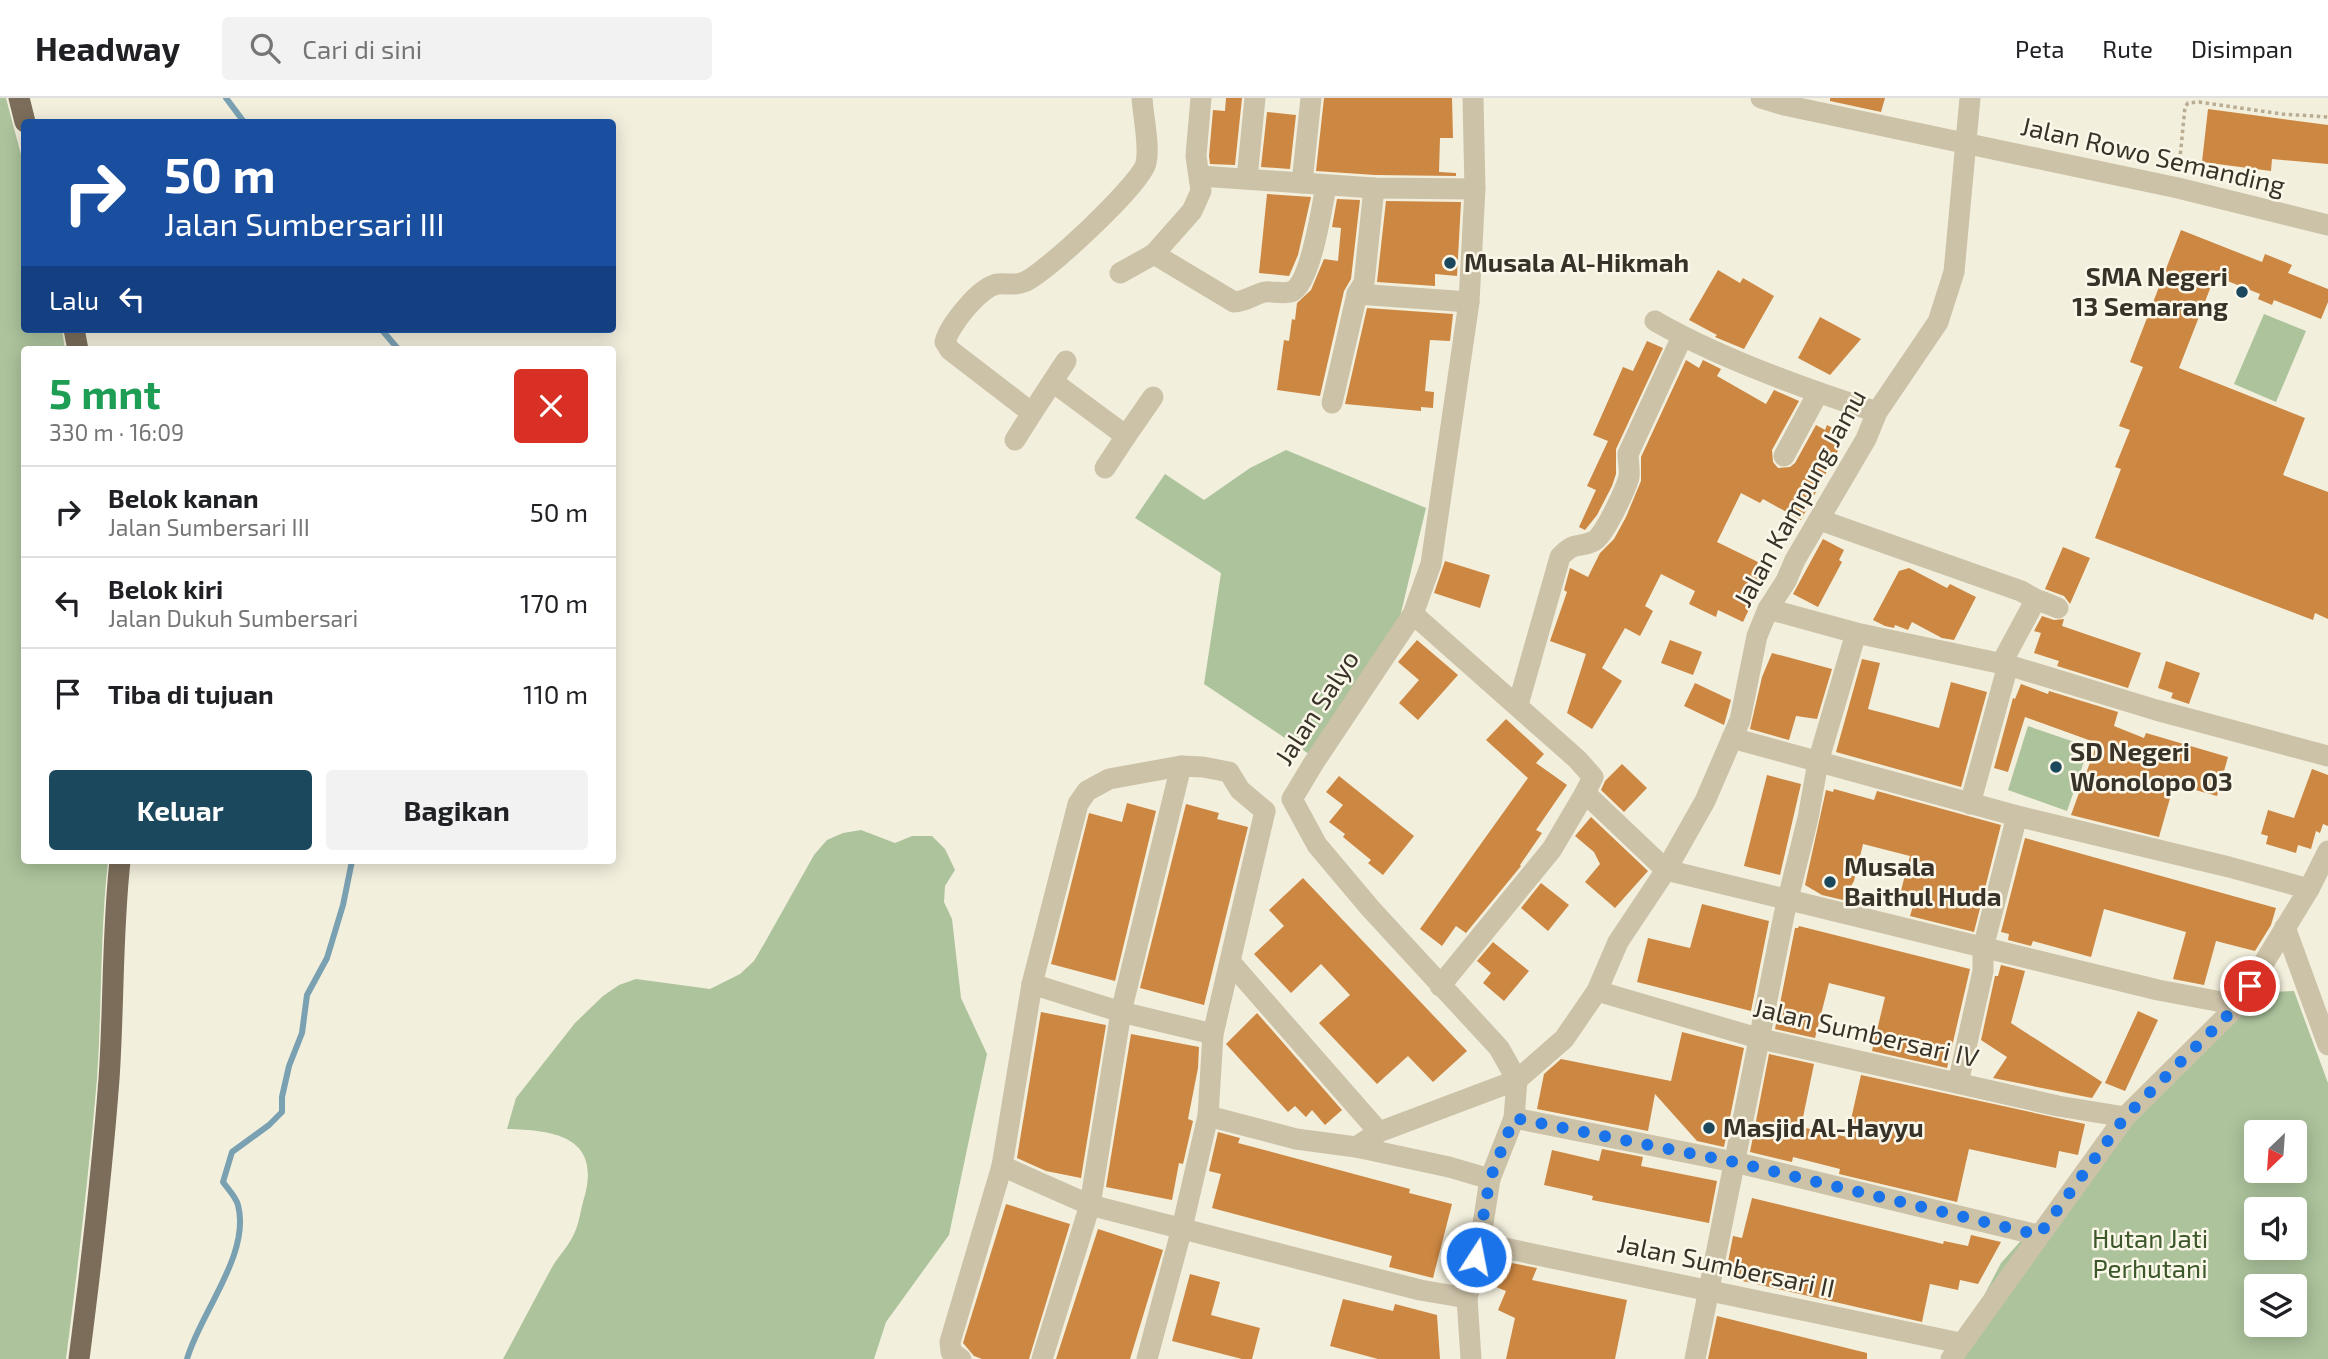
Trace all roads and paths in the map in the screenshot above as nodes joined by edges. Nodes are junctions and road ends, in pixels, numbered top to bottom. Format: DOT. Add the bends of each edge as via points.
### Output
graph roads {
  1 [pos="19,98"];
  2 [pos="1142,98"];
  3 [pos="1201,98"];
  4 [pos="1255,98"];
  5 [pos="1311,98"];
  6 [pos="1473,98"];
  7 [pos="1761,98"];
  8 [pos="1970,98"];
  9 [pos="1830,106"];
  10 [pos="2328,117"];
  11 [pos="24,119"];
  12 [pos="1966,142"];
  13 [pos="1200,176"];
  14 [pos="1247,178"];
  15 [pos="1302,183"];
  16 [pos="1326,186"];
  17 [pos="1374,188"];
  18 [pos="2178,188"];
  19 [pos="1475,189"];
  20 [pos="2328,225"];
  21 [pos="1154,254"];
  22 [pos="1120,273"];
  23 [pos="1357,295"];
  24 [pos="1469,302"];
  25 [pos="1655,321"];
  26 [pos="1682,337"];
  27 [pos="1066,361"];
  28 [pos="1053,382"];
  29 [pos="1818,393"];
  30 [pos="1153,397"];
  31 [pos="1332,402"];
  32 [pos="1877,412"];
  33 [pos="1032,413"];
  34 [pos="1126,436"];
  35 [pos="1015,440"];
  36 [pos="1784,456"];
  37 [pos="1105,468"];
  38 [pos="1820,520"];
  39 [pos="2030,596"];
  40 [pos="2058,608"];
  41 [pos="1768,609"];
  42 [pos="1413,614"];
  43 [pos="1856,633"];
  44 [pos="2005,664"];
  45 [pos="1518,705"];
  46 [pos="1732,738"];
  47 [pos="2328,756"];
  48 [pos="1818,762"];
  49 [pos="1181,766"];
  50 [pos="1585,793"];
  51 [pos="1292,799"];
  52 [pos="1970,804"];
  53 [pos="1265,811"];
  54 [pos="2017,816"];
  55 [pos="2328,850"];
  56 [pos="120,864"];
  57 [pos="1666,870"];
  58 [pos="2309,889"];
  59 [pos="1788,899"];
  60 [pos="2286,927"];
  61 [pos="1983,947"];
  62 [pos="1231,963"];
  63 [pos="1032,984"];
  64 [pos="1440,986"];
  65 [pos="1597,991"];
  66 [pos="2238,1005"];
  67 [pos="1121,1012"];
  68 [pos="1213,1034"];
  69 [pos="1761,1039"];
  70 [pos="2328,1045"];
  71 [pos="1517,1080"];
  72 [pos="1958,1083"];
  73 [pos="1208,1116"];
  74 [pos="2125,1117"];
  75 [pos="1514,1118"];
  76 [pos="1379,1132"];
  77 [pos="1356,1147"];
  78 [pos="1734,1162"];
  79 [pos="1002,1166"];
  80 [pos="1490,1179"];
  81 [pos="1090,1205"];
  82 [pos="1182,1228"];
  83 [pos="2039,1235"];
  84 [pos="1480,1243"];
  85 [pos="1707,1292"];
  86 [pos="1467,1298"];
  87 [pos="1956,1351"];
  88 [pos="79,1359"];
  89 [pos="961,1359"];
  90 [pos="1042,1359"];
  91 [pos="1147,1359"];
  92 [pos="1471,1359"];
  93 [pos="1695,1359"];
  1 -- 11 [label="main road"];
  2 -- 33 [label="street" via="1147,158 1138,178 1033,278 1022,284 986,288 948,329 945,342 950,350"];
  3 -- 13 [label="street" via="1196,156"];
  4 -- 14 [label="street"];
  5 -- 15 [label="street"];
  6 -- 19 [label="street, Jalan Salyo"];
  7 -- 9 [label="street, Jalan Rowo Semanding"];
  8 -- 12 [label="street, Jalan Kampung Jamu"];
  9 -- 12 [label="street, Jalan Rowo Semanding"];
  10 -- 18 [label="path" via="2188,103"];
  12 -- 18 [label="street, Jalan Rowo Semanding"];
  12 -- 32 [label="street, Jalan Kampung Jamu" via="1954,272 1942,310"];
  13 -- 14 [label="street"];
  13 -- 21 [label="street" via="1201,191 1192,211"];
  14 -- 15 [label="street"];
  15 -- 16 [label="street"];
  16 -- 17 [label="street"];
  16 -- 21 [label="street" via="1310,263 1293,291 1265,292 1234,302"];
  17 -- 19 [label="street"];
  17 -- 23 [label="street" via="1364,283"];
  18 -- 20 [label="street, Jalan Rowo Semanding"];
  19 -- 24 [label="street, Jalan Salyo"];
  21 -- 22 [label="street"];
  23 -- 24 [label="street"];
  23 -- 31 [label="street"];
  24 -- 42 [label="street, Jalan Salyo" via="1431,564"];
  25 -- 26 [label="street"];
  26 -- 29 [label="street"];
  26 -- 45 [label="street" via="1628,454 1629,476 1608,526 1594,542 1570,546 1560,557"];
  27 -- 28 [label="street"];
  28 -- 33 [label="street"];
  28 -- 34 [label="street"];
  29 -- 32 [label="street"];
  29 -- 36 [label="street"];
  30 -- 34 [label="street"];
  32 -- 38 [label="street, Jalan Kampung Jamu"];
  33 -- 35 [label="street"];
  34 -- 37 [label="street"];
  38 -- 39 [label="street"];
  38 -- 41 [label="street, Jalan Kampung Jamu"];
  39 -- 40 [label="street"];
  39 -- 44 [label="street"];
  41 -- 43 [label="street"];
  41 -- 46 [label="street, Jalan Kampung Jamu"];
  42 -- 45 [label="street"];
  42 -- 51 [label="street, Jalan Salyo"];
  43 -- 44 [label="street"];
  43 -- 48 [label="street"];
  44 -- 47 [label="street"];
  44 -- 52 [label="street"];
  45 -- 50 [label="street" via="1593,777"];
  46 -- 48 [label="street"];
  46 -- 57 [label="street, Jalan Kampung Jamu" via="1705,801"];
  48 -- 52 [label="street"];
  48 -- 59 [label="street"];
  49 -- 53 [label="street" via="1229,772 1240,790"];
  49 -- 63 [label="street" via="1109,779 1087,791 1078,804"];
  49 -- 67 [label="street"];
  50 -- 57 [label="street"];
  50 -- 64 [label="street" via="1552,849"];
  51 -- 53 [label="street"];
  51 -- 64 [label="street, Jalan Salyo" via="1317,845"];
  52 -- 54 [label="street"];
  53 -- 62 [label="street"];
  54 -- 58 [label="street"];
  54 -- 61 [label="street"];
  55 -- 58 [label="street"];
  56 -- 88 [label="main road" via="109,1078"];
  57 -- 59 [label="street"];
  57 -- 65 [label="street, Jalan Kampung Jamu" via="1618,942"];
  58 -- 60 [label="street"];
  59 -- 61 [label="street"];
  59 -- 69 [label="street"];
  60 -- 66 [label="street"];
  60 -- 70 [label="street"];
  61 -- 66 [label="street"];
  61 -- 72 [label="street" via="1983,971"];
  62 -- 68 [label="street"];
  62 -- 76 [label="street"];
  63 -- 67 [label="street"];
  63 -- 79 [label="street"];
  64 -- 71 [label="street, Jalan Salyo" via="1499,1048"];
  65 -- 69 [label="street, Jalan Sumbersari IV"];
  65 -- 71 [label="street, Jalan Kampung Jamu" via="1564,1039"];
  66 -- 74 [label="street"];
  67 -- 68 [label="street"];
  67 -- 81 [label="street"];
  68 -- 73 [label="street"];
  69 -- 72 [label="street, Jalan Sumbersari IV"];
  69 -- 78 [label="street"];
  71 -- 75 [label="street"];
  71 -- 76 [label="street"];
  72 -- 74 [label="street, Jalan Sumbersari IV"];
  73 -- 77 [label="street" via="1296,1139"];
  73 -- 82 [label="street"];
  74 -- 83 [label="street"];
  75 -- 78 [label="street"];
  75 -- 80 [label="street"];
  76 -- 77 [label="street"];
  77 -- 80 [label="street"];
  78 -- 83 [label="street"];
  78 -- 85 [label="street"];
  79 -- 81 [label="street"];
  79 -- 89 [label="street" via="950,1342 951,1352"];
  80 -- 84 [label="street"];
  81 -- 82 [label="street"];
  81 -- 90 [label="street"];
  82 -- 86 [label="street" via="1444,1296"];
  82 -- 91 [label="street"];
  83 -- 87 [label="street"];
  84 -- 85 [label="street, Jalan Sumbersari II"];
  84 -- 86 [label="street"];
  85 -- 87 [label="street, Jalan Sumbersari II"];
  85 -- 93 [label="street"];
  86 -- 92 [label="street"];
}
